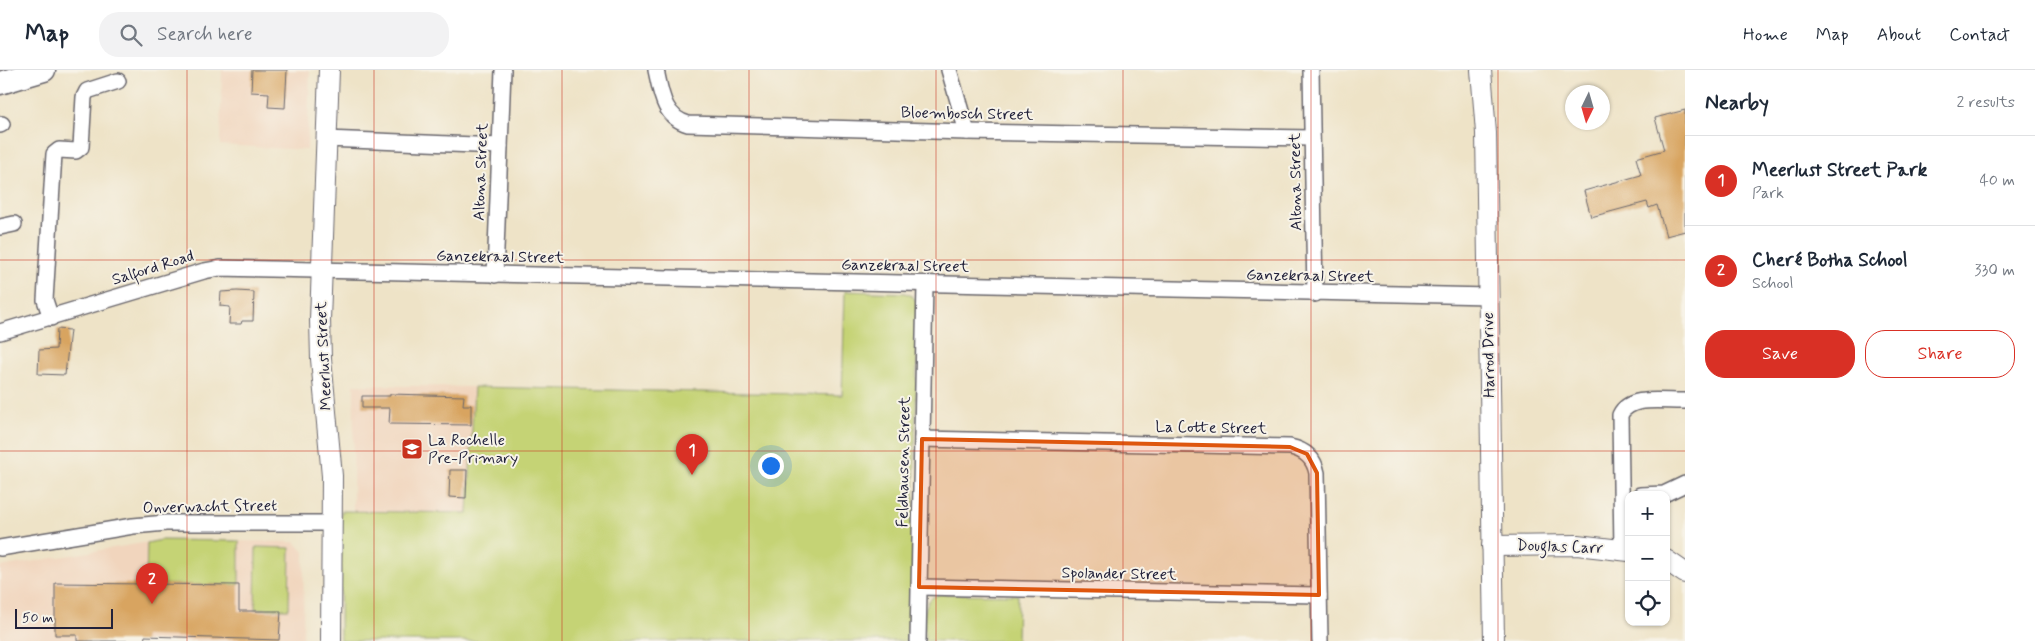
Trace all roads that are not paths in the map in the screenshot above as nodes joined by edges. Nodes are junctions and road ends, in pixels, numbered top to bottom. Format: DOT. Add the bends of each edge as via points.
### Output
graph roads {
  1 [pos="44,70"];
  2 [pos="329,70"];
  3 [pos="503,70"];
  4 [pos="656,70"];
  5 [pos="949,70"];
  6 [pos="1311,70"];
  7 [pos="1481,70"];
  8 [pos="118,81"];
  9 [pos="0,82"];
  10 [pos="967,132"];
  11 [pos="1312,138"];
  12 [pos="326,139"];
  13 [pos="500,146"];
  14 [pos="321,270"];
  15 [pos="495,274"];
  16 [pos="925,284"];
  17 [pos="1315,294"];
  18 [pos="1489,296"];
  19 [pos="51,318"];
  20 [pos="0,332"];
  21 [pos="1685,401"];
  22 [pos="922,439"];
  23 [pos="1685,484"];
  24 [pos="1670,491"];
  25 [pos="1625,495"];
  26 [pos="332,523"];
  27 [pos="1492,546"];
  28 [pos="0,548"];
  29 [pos="1625,550"];
  30 [pos="1670,563"];
  31 [pos="1685,573"];
  32 [pos="919,587"];
  33 [pos="1319,596"];
  34 [pos="331,641"];
  35 [pos="918,641"];
  36 [pos="1320,641"];
  37 [pos="1494,641"];
  1 -- 9 [label="main road"];
  2 -- 12 [label="street, Meerlust Street"];
  3 -- 13 [label="street, Altona Street"];
  4 -- 10 [label="street, Bloembosch Street" via="667,109 688,124"];
  5 -- 10 [label="street"];
  6 -- 11 [label="street, Altona Street"];
  7 -- 18 [label="street, Harrod Drive" via="1486,133"];
  8 -- 19 [label="street" via="87,90 81,147 76,151 59,150 53,156 45,300"];
  10 -- 11 [label="street, Bloembosch Street"];
  11 -- 17 [label="street, Altona Street"];
  12 -- 13 [label="street"];
  12 -- 14 [label="street, Meerlust Street"];
  13 -- 15 [label="street, Altona Street"];
  14 -- 15 [label="street, Ganzekraal Street"];
  14 -- 19 [label="street, Salford Road" via="210,269"];
  14 -- 26 [label="street, Meerlust Street" via="321,359 331,457"];
  15 -- 16 [label="street, Ganzekraal Street"];
  16 -- 17 [label="street, Ganzekraal Street"];
  16 -- 22 [label="street, Feldhausen Street"];
  17 -- 18 [label="street, Ganzekraal Street"];
  18 -- 27 [label="street, Harrod Drive"];
  19 -- 20 [label="street, Salford Road"];
  21 -- 25 [label="street" via="1634,402 1622,411 1618,420"];
  22 -- 32 [label="street, Feldhausen Street"];
  22 -- 33 [label="street, La Cotte Street" via="1299,449 1312,459 1317,473"];
  23 -- 24 [label="street"];
  26 -- 28 [label="street, Onverwacht Street" via="150,524"];
  26 -- 34 [label="street, Meerlust Street"];
  27 -- 29 [label="street, Douglas Carr" via="1577,545"];
  27 -- 37 [label="street, Harrod Drive"];
  30 -- 31 [label="street"];
  32 -- 33 [label="street, Spolander Street"];
  32 -- 35 [label="street, Feldhausen Street"];
  33 -- 36 [label="street, La Cotte Street"];
}
